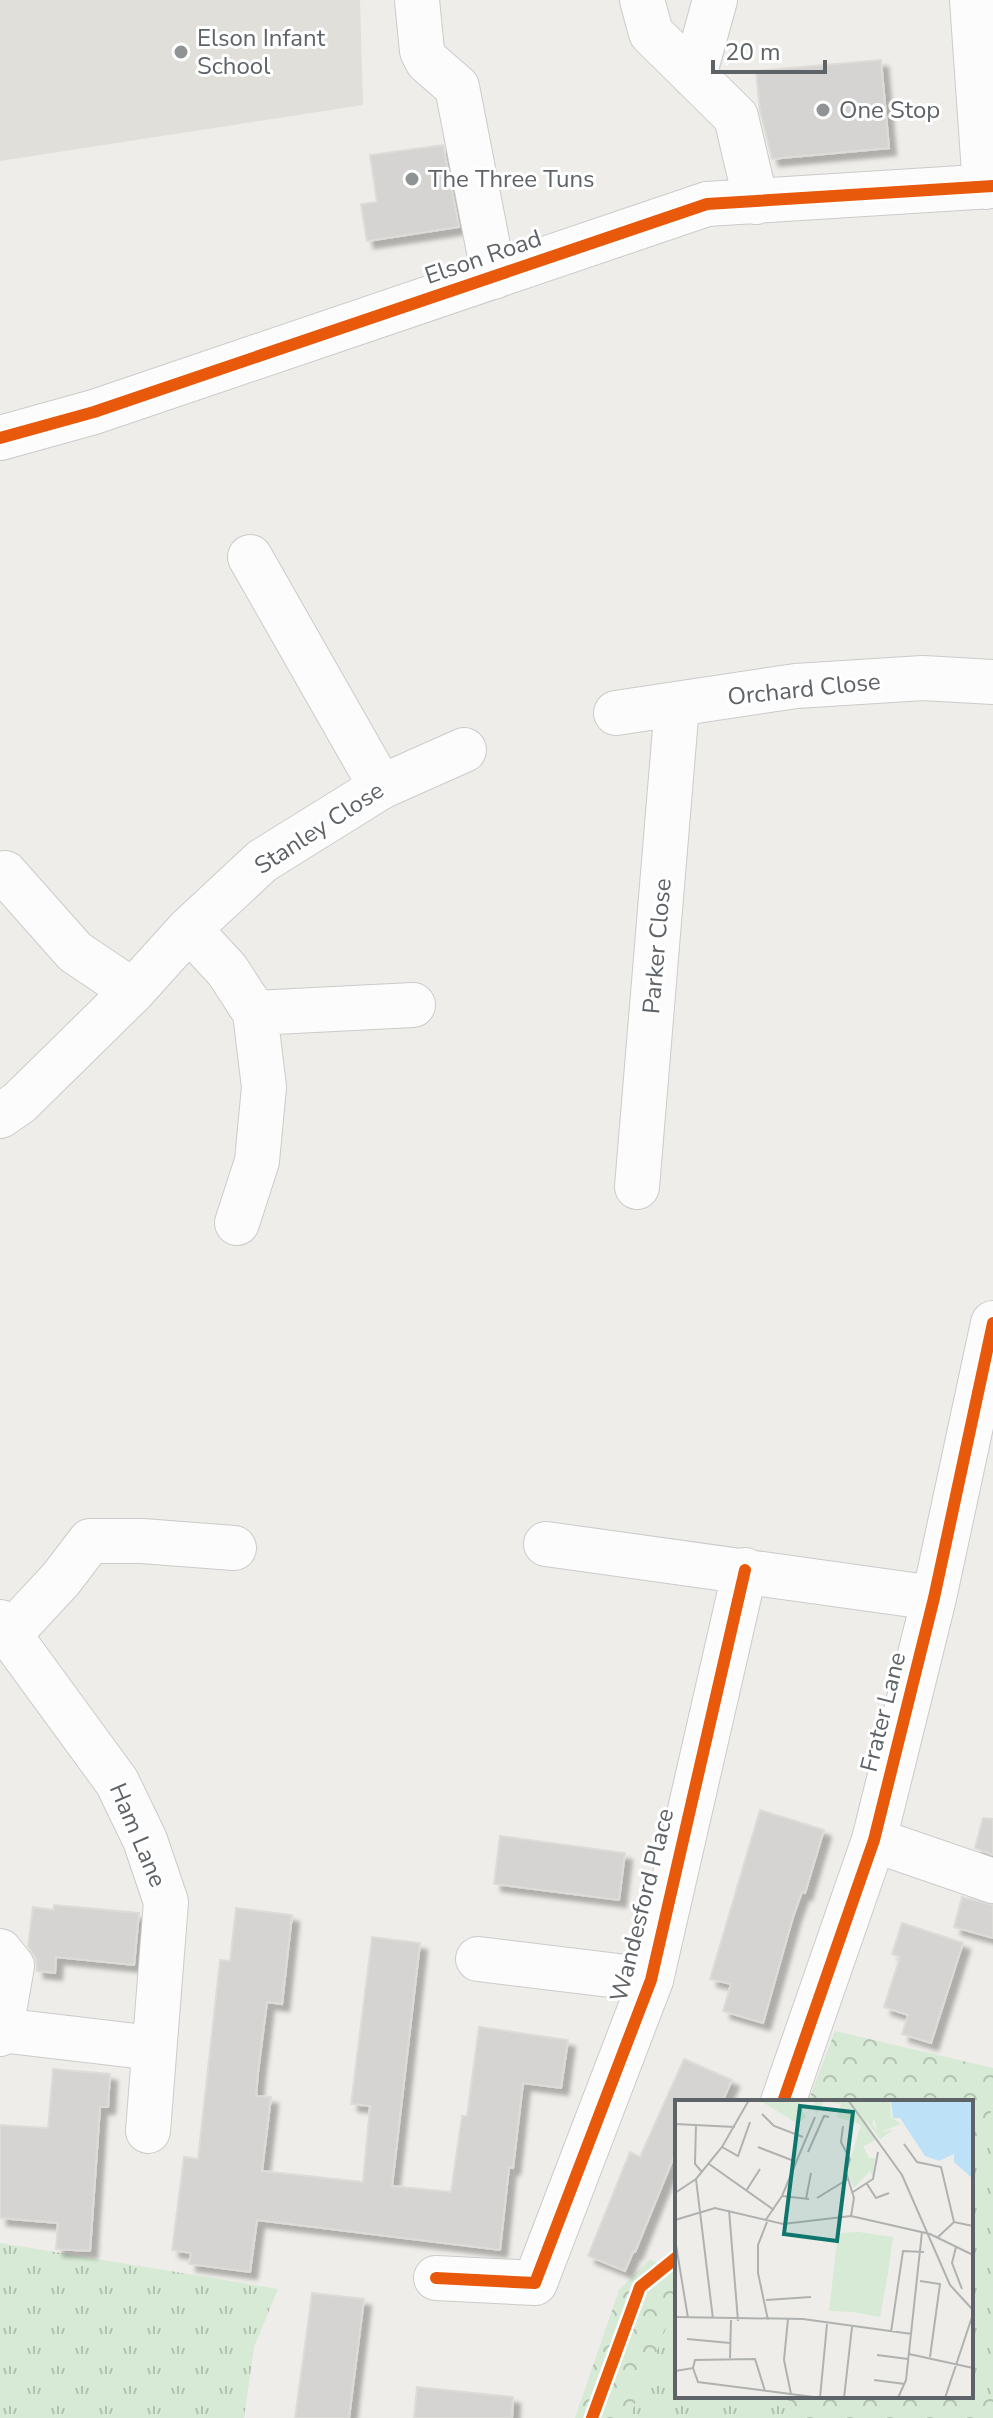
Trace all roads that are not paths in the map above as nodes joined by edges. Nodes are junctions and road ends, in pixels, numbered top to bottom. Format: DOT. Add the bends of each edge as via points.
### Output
graph roads {
  1 [pos="417,0"];
  2 [pos="642,0"];
  3 [pos="715,0"];
  4 [pos="972,0"];
  5 [pos="694,76"];
  6 [pos="989,186"];
  7 [pos="756,202"];
  8 [pos="494,277"];
  9 [pos="0,438"];
  10 [pos="250,557"];
  11 [pos="993,682"];
  12 [pos="677,705"];
  13 [pos="616,713"];
  14 [pos="464,750"];
  15 [pos="381,787"];
  16 [pos="5,873"];
  17 [pos="189,929"];
  18 [pos="133,991"];
  19 [pos="413,1005"];
  20 [pos="255,1013"];
  21 [pos="0,1116"];
  22 [pos="637,1187"];
  23 [pos="237,1223"];
  24 [pos="993,1323"];
  25 [pos="986,1388"];
  26 [pos="546,1544"];
  27 [pos="234,1548"];
  28 [pos="745,1570"];
  29 [pos="934,1598"];
  30 [pos="5,1629"];
  31 [pos="874,1840"];
  32 [pos="993,1881"];
  33 [pos="0,1951"];
  34 [pos="478,1959"];
  35 [pos="651,1980"];
  36 [pos="0,2032"];
  37 [pos="153,2048"];
  38 [pos="784,2100"];
  39 [pos="148,2131"];
  40 [pos="436,2278"];
  1 -- 8 [label="street" via="422,51 457,87"];
  2 -- 5 [label="street" via="651,33"];
  3 -- 5 [label="street"];
  4 -- 6 [label="street"];
  5 -- 7 [label="street" via="736,117"];
  6 -- 7 [label="street, Elson Road"];
  7 -- 8 [label="street, Elson Road" via="707,204"];
  8 -- 9 [label="street, Elson Road" via="94,412"];
  10 -- 15 [label="street"];
  11 -- 12 [label="street, Orchard Close" via="923,678 812,685"];
  12 -- 13 [label="street, Orchard Close"];
  12 -- 22 [label="street, Parker Close"];
  14 -- 15 [label="street, Stanley Close"];
  15 -- 17 [label="street, Stanley Close" via="262,861"];
  16 -- 18 [label="street" via="75,952"];
  17 -- 18 [label="street, Stanley Close"];
  17 -- 20 [label="street" via="227,970"];
  18 -- 21 [label="street, Stanley Close"];
  19 -- 20 [label="street"];
  20 -- 23 [label="street" via="264,1087 257,1161"];
  24 -- 25 [label="street, Frater Lane"];
  25 -- 29 [label="street, Frater Lane"];
  26 -- 28 [label="street"];
  27 -- 30 [label="street" via="90,1541 61,1579"];
  28 -- 29 [label="street"];
  28 -- 35 [label="street, Wandesford Place"];
  29 -- 31 [label="street, Frater Lane"];
  30 -- 37 [label="street, Ham Lane" via="117,1782 145,1840 166,1902"];
  31 -- 32 [label="street"];
  31 -- 38 [label="street, Frater Lane"];
  33 -- 36 [label="street" via="12,1966"];
  34 -- 35 [label="street, Wandesford Place"];
  35 -- 40 [label="street, Wandesford Place" via="535,2283"];
  36 -- 37 [label="street"];
  37 -- 39 [label="street, Ham Lane"];
}
